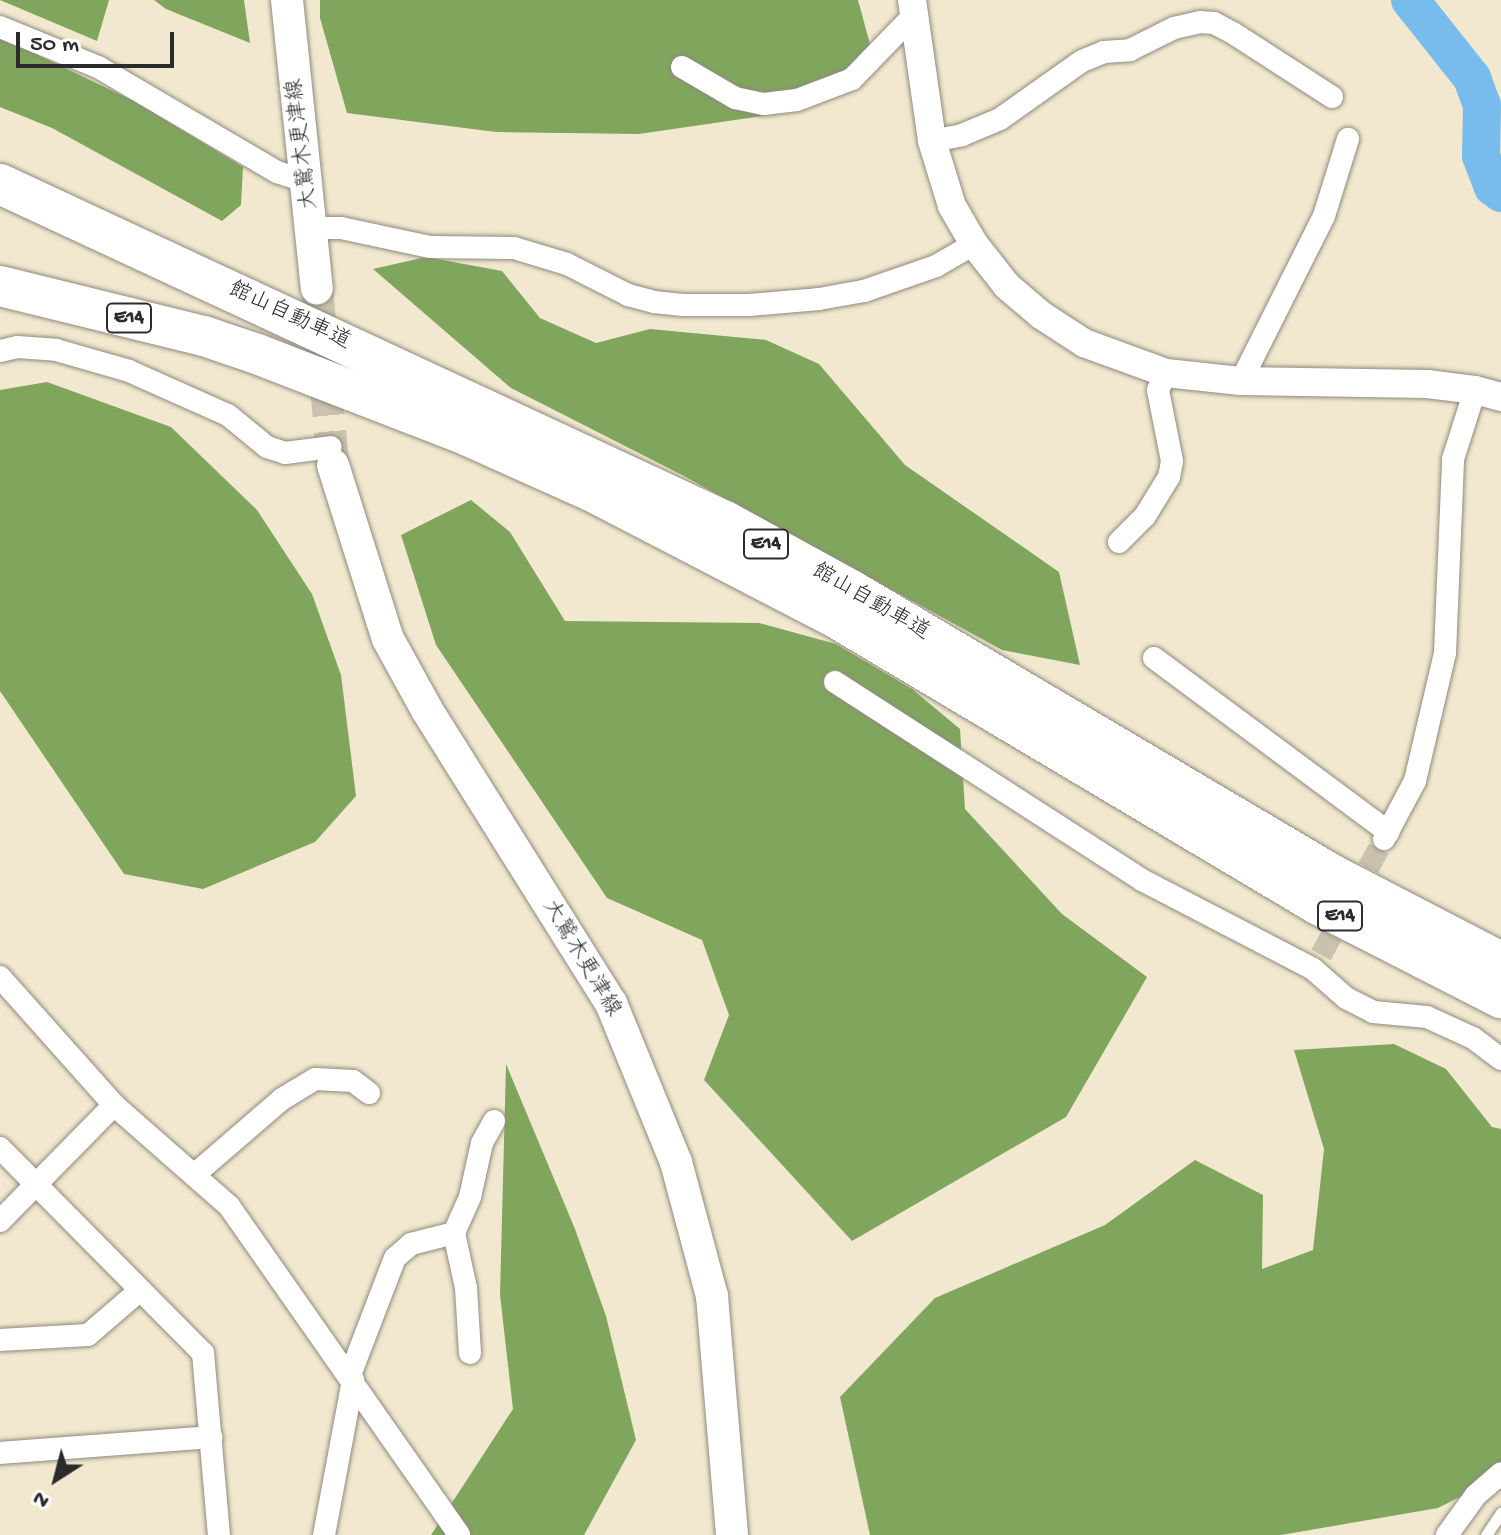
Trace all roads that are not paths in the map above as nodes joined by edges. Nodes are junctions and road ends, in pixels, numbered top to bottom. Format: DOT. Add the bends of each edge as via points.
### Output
graph roads {
  1 [pos="287,0"];
  2 [pos="913,8"];
  3 [pos="0,27"];
  4 [pos="682,67"];
  5 [pos="1332,97"];
  6 [pos="1348,139"];
  7 [pos="932,141"];
  8 [pos="308,182"];
  9 [pos="0,184"];
  10 [pos="313,228"];
  11 [pos="974,244"];
  12 [pos="0,286"];
  13 [pos="317,288"];
  14 [pos="0,351"];
  15 [pos="1166,373"];
  16 [pos="1241,381"];
  17 [pos="1488,394"];
  18 [pos="332,456"];
  19 [pos="1119,542"];
  20 [pos="1154,658"];
  21 [pos="835,682"];
  22 [pos="1501,962"];
  23 [pos="0,977"];
  24 [pos="1501,998"];
  25 [pos="1501,1059"];
  26 [pos="369,1093"];
  27 [pos="114,1105"];
  28 [pos="494,1121"];
  29 [pos="0,1148"];
  30 [pos="194,1175"];
  31 [pos="36,1186"];
  32 [pos="0,1221"];
  33 [pos="454,1233"];
  34 [pos="139,1291"];
  35 [pos="0,1340"];
  36 [pos="470,1353"];
  37 [pos="351,1378"];
  38 [pos="211,1437"];
  39 [pos="0,1453"];
  40 [pos="1501,1473"];
  41 [pos="1501,1513"];
  42 [pos="219,1535"];
  43 [pos="324,1535"];
  44 [pos="459,1535"];
  45 [pos="732,1535"];
  46 [pos="1447,1535"];
  47 [pos="1486,1535"];
  1 -- 8 [label="main road, 大鷲木更津線"];
  2 -- 4 [label="street" via="852,79 797,100 764,104 735,98"];
  2 -- 7 [label="street"];
  3 -- 8 [label="street" via="98,67 277,172"];
  5 -- 7 [label="street" via="1233,33 1200,22 1174,28 1130,50 1082,61 1000,119"];
  6 -- 16 [label="street" via="1324,216"];
  7 -- 11 [label="street" via="952,206"];
  8 -- 10 [label="main road, 大鷲木更津線"];
  9 -- 22 [label="highway, 館山自動車道 / E14" via="725,521 1333,875"];
  10 -- 11 [label="street" via="341,228 430,247 514,248 567,264 628,295 683,305 749,305 864,291 936,266"];
  10 -- 13 [label="main road, 大鷲木更津線"];
  11 -- 15 [label="street" via="1007,286 1041,315 1084,343"];
  12 -- 24 [label="highway, 館山自動車道 / E14" via="257,354 468,436 591,491 836,618 1317,904"];
  14 -- 18 [label="street" via="56,350 129,371 228,415 267,447"];
  15 -- 16 [label="street"];
  15 -- 19 [label="street" via="1158,390 1172,461 1169,477 1145,516"];
  16 -- 17 [label="street" via="1427,384"];
  17 -- 20 [label="street" via="1453,459 1445,653 1415,781 1386,836"];
  18 -- 45 [label="main road, 大鷲木更津線" via="388,639 611,1003 676,1162 712,1296"];
  21 -- 25 [label="street" via="1142,880 1317,962 1346,998 1373,1012 1427,1017 1473,1038"];
  23 -- 27 [label="street"];
  26 -- 30 [label="street" via="353,1081 315,1079 282,1099"];
  27 -- 30 [label="street"];
  27 -- 31 [label="street"];
  28 -- 33 [label="street"];
  29 -- 31 [label="street"];
  30 -- 37 [label="street" via="229,1206"];
  31 -- 32 [label="street"];
  31 -- 34 [label="street"];
  33 -- 36 [label="street" via="466,1288"];
  33 -- 37 [label="street" via="411,1244 395,1258"];
  34 -- 35 [label="street" via="88,1335"];
  34 -- 38 [label="street" via="203,1353"];
  37 -- 43 [label="street"];
  37 -- 44 [label="street"];
  38 -- 39 [label="street"];
  38 -- 42 [label="street"];
  40 -- 46 [label="street" via="1476,1495"];
  41 -- 47 [label="lane"];
}
